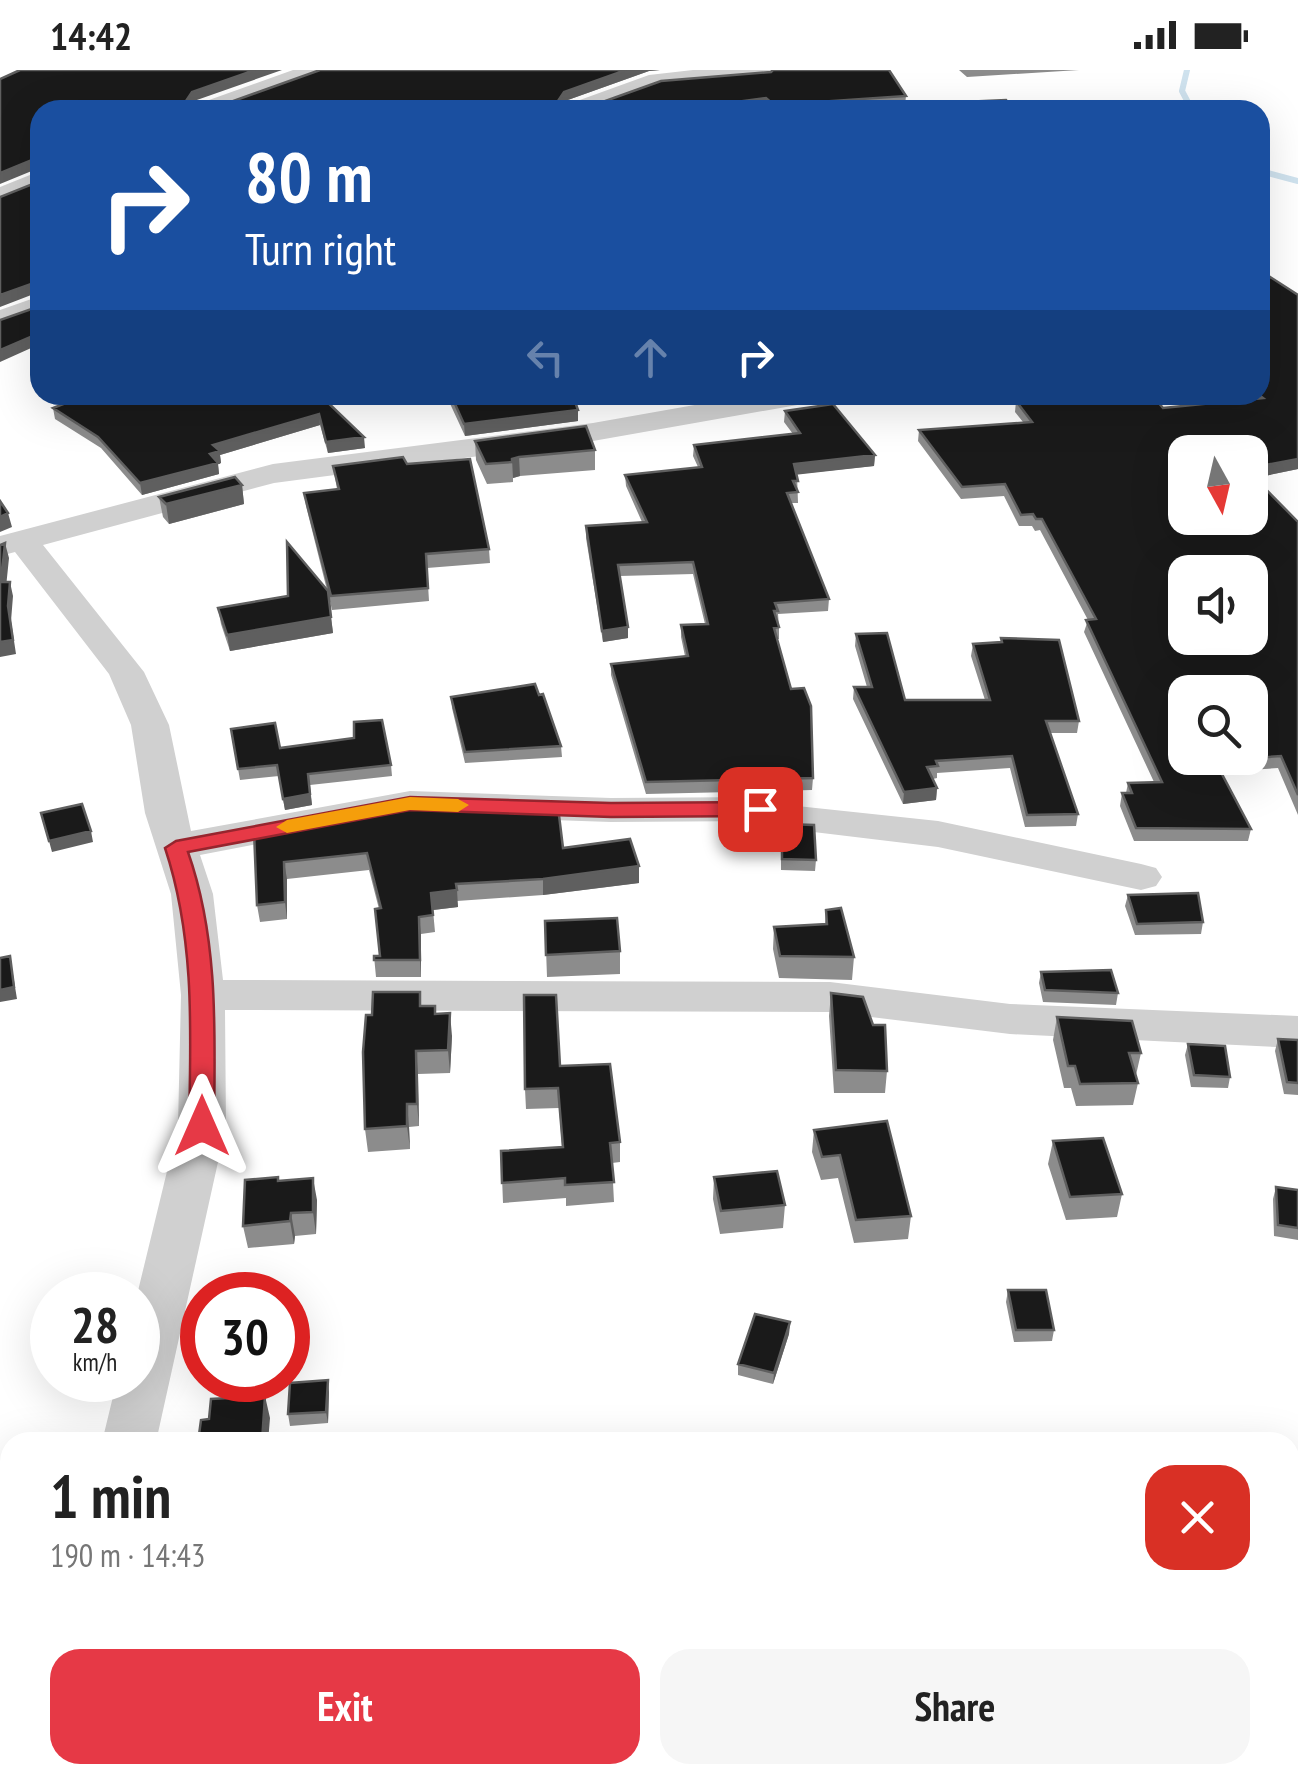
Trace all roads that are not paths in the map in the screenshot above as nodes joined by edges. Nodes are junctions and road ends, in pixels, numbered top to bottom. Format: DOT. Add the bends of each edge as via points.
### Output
graph roads {
  1 [pos="314,70"];
  2 [pos="770,70"];
  3 [pos="644,84"];
  4 [pos="231,100"];
  5 [pos="601,100"];
  6 [pos="674,100"];
  7 [pos="30,183"];
  8 [pos="0,196"];
  9 [pos="30,308"];
  10 [pos="0,320"];
  11 [pos="747,405"];
  12 [pos="12,544"];
  13 [pos="176,848"];
  14 [pos="1141,877"];
  15 [pos="203,995"];
  16 [pos="1298,1032"];
  17 [pos="131,1432"];
  1 -- 4 [label="street"];
  2 -- 3 [label="street"];
  3 -- 5 [label="street"];
  3 -- 6 [label="street"];
  7 -- 8 [label="street"];
  9 -- 10 [label="street"];
  11 -- 12 [label="street" via="273,474"];
  12 -- 13 [label="street" via="126,672 150,725"];
  13 -- 14 [label="street" via="410,804 760,809 938,834"];
  13 -- 15 [label="street" via="192,894"];
  15 -- 16 [label="street" via="830,997 1010,1019"];
  15 -- 17 [label="street" via="202,1126"];
}
